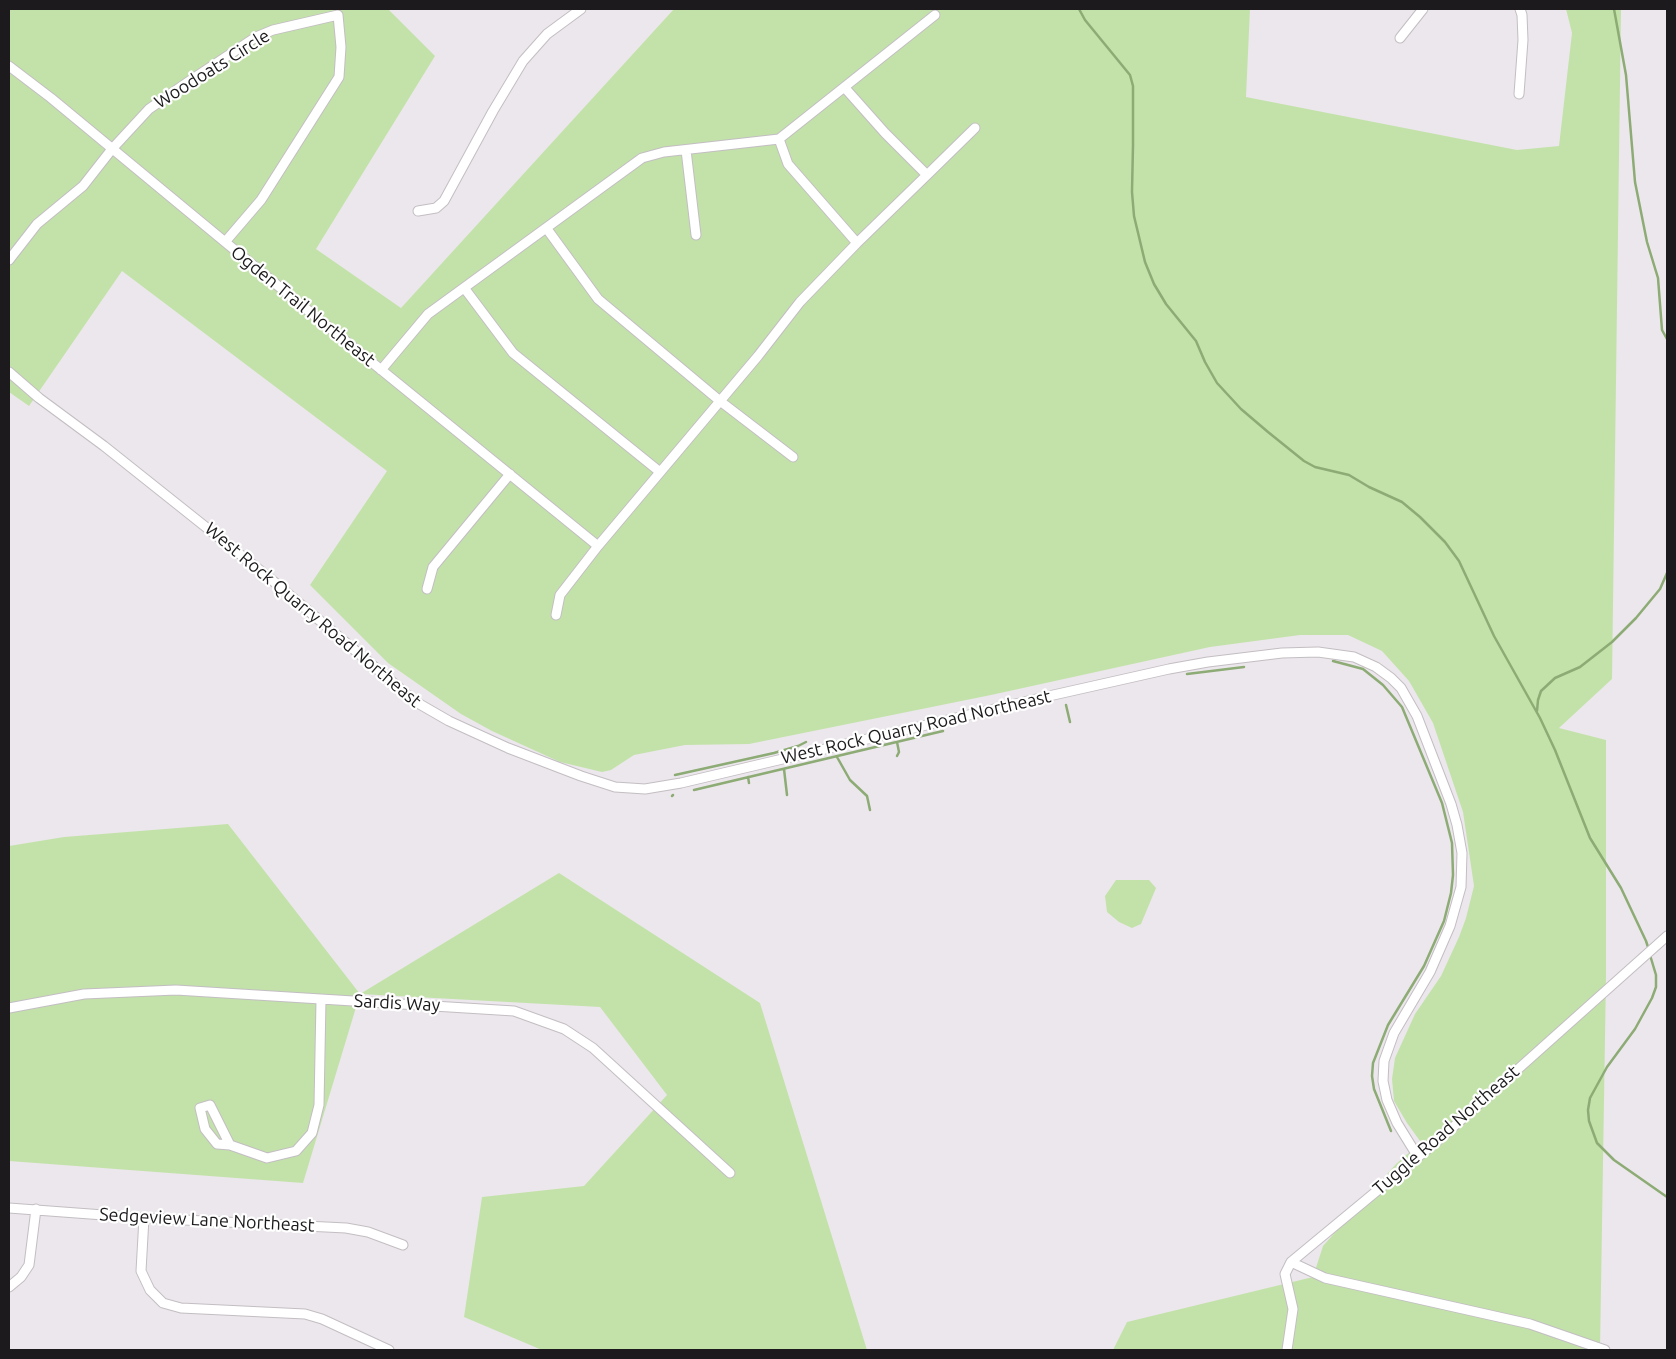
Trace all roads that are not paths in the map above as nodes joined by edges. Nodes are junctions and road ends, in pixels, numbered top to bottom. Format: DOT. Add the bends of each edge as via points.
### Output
graph roads {
  1 [pos="580,9"];
  2 [pos="1423,9"];
  3 [pos="1520,9"];
  4 [pos="936,15"];
  5 [pos="1400,38"];
  6 [pos="9,66"];
  7 [pos="845,88"];
  8 [pos="1519,94"];
  9 [pos="974,128"];
  10 [pos="779,139"];
  11 [pos="112,149"];
  12 [pos="686,150"];
  13 [pos="927,175"];
  14 [pos="418,211"];
  15 [pos="547,228"];
  16 [pos="696,235"];
  17 [pos="225,242"];
  18 [pos="857,243"];
  19 [pos="9,260"];
  20 [pos="465,289"];
  21 [pos="381,370"];
  22 [pos="9,372"];
  23 [pos="9,380"];
  24 [pos="39,398"];
  25 [pos="720,401"];
  26 [pos="793,457"];
  27 [pos="660,472"];
  28 [pos="510,474"];
  29 [pos="598,546"];
  30 [pos="427,589"];
  31 [pos="556,615"];
  32 [pos="1667,936"];
  33 [pos="321,1000"];
  34 [pos="9,1008"];
  35 [pos="230,1145"];
  36 [pos="1418,1157"];
  37 [pos="730,1173"];
  38 [pos="9,1208"];
  39 [pos="36,1209"];
  40 [pos="144,1218"];
  41 [pos="403,1246"];
  42 [pos="1291,1262"];
  43 [pos="9,1286"];
  44 [pos="389,1350"];
  45 [pos="1287,1350"];
  46 [pos="1605,1350"];
  1 -- 14 [label="street" via="547,34 523,61 444,201 436,208"];
  2 -- 5 [label="street"];
  3 -- 8 [label="street" via="1523,40"];
  4 -- 7 [label="street"];
  6 -- 11 [label="street, Ogden Trail Northeast"];
  7 -- 10 [label="street"];
  7 -- 13 [label="street"];
  9 -- 13 [label="street"];
  10 -- 12 [label="street"];
  10 -- 18 [label="street" via="788,164"];
  11 -- 17 [label="street, Ogden Trail Northeast"];
  11 -- 17 [label="street, Woodoats Circle" via="149,109 256,37 338,15 339,77 261,200"];
  11 -- 19 [label="street, Woodoats Circle" via="83,186 37,224"];
  12 -- 15 [label="street" via="642,158"];
  12 -- 16 [label="street"];
  13 -- 18 [label="street"];
  15 -- 20 [label="street"];
  15 -- 25 [label="street" via="598,299"];
  17 -- 21 [label="street, Ogden Trail Northeast"];
  18 -- 25 [label="street" via="800,302"];
  20 -- 21 [label="street" via="428,314"];
  20 -- 27 [label="street" via="513,353"];
  21 -- 28 [label="street, Ogden Trail Northeast"];
  22 -- 24 [label="street, West Rock Quarry Road Northeast"];
  23 -- 24 [label="street, West Rock Quarry Road Northeast"];
  24 -- 36 [label="street, West Rock Quarry Road Northeast" via="206,526 416,702 508,748 615,787 645,789 681,783 1208,662 1318,652 1354,657 1376,667 1401,688 1417,716 1451,804 1462,853 1461,887 1450,926 1430,972 1394,1033 1384,1061 1383,1081 1390,1108"];
  25 -- 26 [label="street"];
  25 -- 27 [label="street"];
  27 -- 29 [label="street"];
  28 -- 29 [label="street, Ogden Trail Northeast"];
  28 -- 30 [label="street" via="433,567"];
  29 -- 31 [label="street" via="560,595"];
  32 -- 36 [label="street, Tuggle Road Northeast"];
  33 -- 34 [label="street, Sardis Way" via="176,990 84,994"];
  33 -- 35 [label="street" via="319,1105 312,1132 296,1150 267,1158"];
  33 -- 37 [label="street, Sardis Way" via="514,1011 564,1030 593,1048"];
  36 -- 42 [label="street, Tuggle Road Northeast"];
  38 -- 39 [label="street, Sedgeview Lane Northeast"];
  39 -- 40 [label="street, Sedgeview Lane Northeast"];
  39 -- 43 [label="street" via="29,1265"];
  40 -- 41 [label="street, Sedgeview Lane Northeast" via="346,1228 368,1232"];
  40 -- 44 [label="street" via="142,1271 150,1290 164,1303 181,1308 305,1314"];
  42 -- 45 [label="street" via="1285,1274 1293,1309"];
  42 -- 46 [label="street" via="1325,1278 1530,1324"];
}
